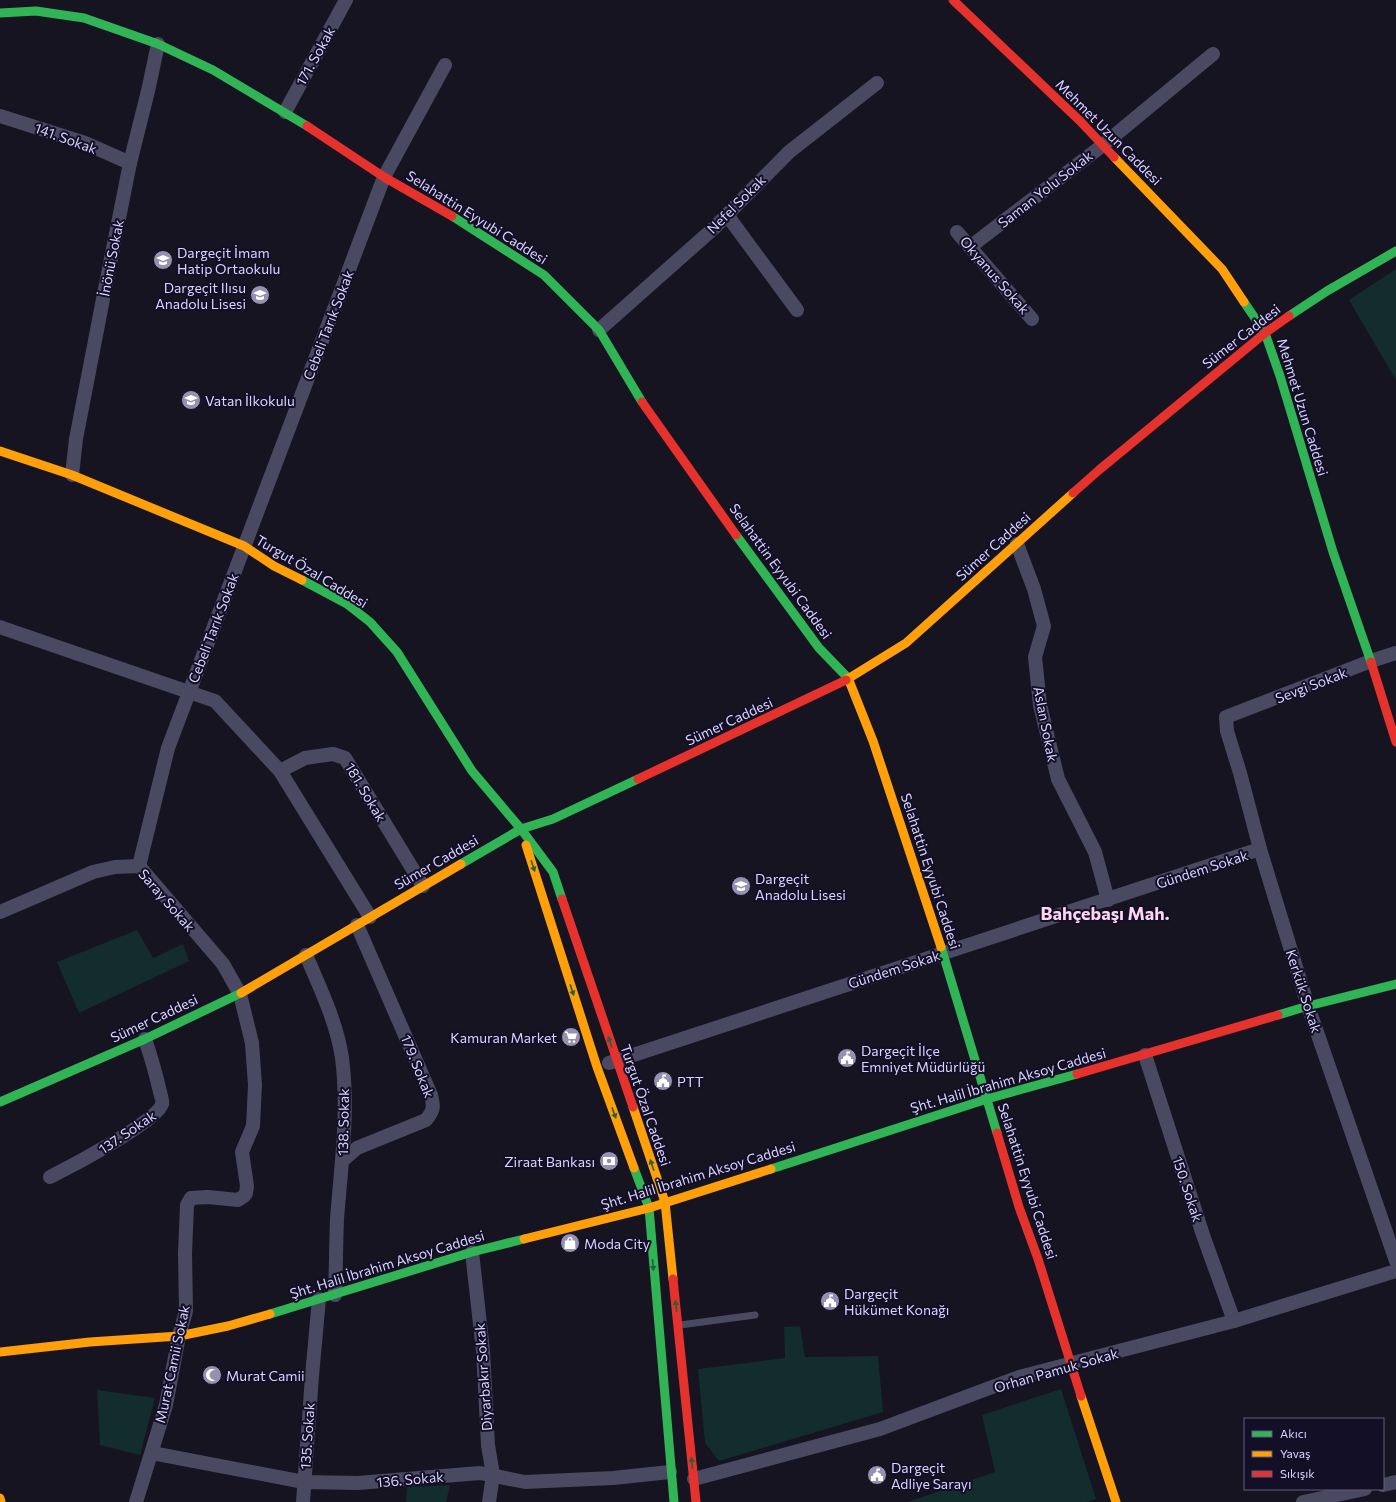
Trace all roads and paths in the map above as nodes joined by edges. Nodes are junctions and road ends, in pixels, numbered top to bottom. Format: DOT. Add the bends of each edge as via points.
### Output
graph roads {
  1 [pos="346,0"];
  2 [pos="952,0"];
  3 [pos="37,6"];
  4 [pos="0,13"];
  5 [pos="158,44"];
  6 [pos="1212,54"];
  7 [pos="445,65"];
  8 [pos="877,83"];
  9 [pos="285,112"];
  10 [pos="0,116"];
  11 [pos="1103,145"];
  12 [pos="130,163"];
  13 [pos="384,177"];
  14 [pos="727,214"];
  15 [pos="957,232"];
  16 [pos="970,247"];
  17 [pos="1396,251"];
  18 [pos="798,310"];
  19 [pos="1032,319"];
  20 [pos="599,330"];
  21 [pos="1265,333"];
  22 [pos="0,451"];
  23 [pos="72,475"];
  24 [pos="1017,544"];
  25 [pos="244,546"];
  26 [pos="0,627"];
  27 [pos="1396,653"];
  28 [pos="1371,661"];
  29 [pos="849,679"];
  30 [pos="190,691"];
  31 [pos="1226,717"];
  32 [pos="1396,742"];
  33 [pos="280,771"];
  34 [pos="521,829"];
  35 [pos="1260,849"];
  36 [pos="139,866"];
  37 [pos="423,886"];
  38 [pos="1108,900"];
  39 [pos="0,912"];
  40 [pos="370,917"];
  41 [pos="357,925"];
  42 [pos="943,953"];
  43 [pos="306,955"];
  44 [pos="1396,984"];
  45 [pos="240,994"];
  46 [pos="1308,1006"];
  47 [pos="145,1039"];
  48 [pos="1145,1056"];
  49 [pos="616,1061"];
  50 [pos="597,1067"];
  51 [pos="987,1099"];
  52 [pos="0,1102"];
  53 [pos="342,1161"];
  54 [pos="50,1177"];
  55 [pos="664,1202"];
  56 [pos="649,1208"];
  57 [pos="472,1252"];
  58 [pos="1396,1261"];
  59 [pos="1396,1271"];
  60 [pos="335,1295"];
  61 [pos="319,1299"];
  62 [pos="755,1315"];
  63 [pos="1234,1321"];
  64 [pos="668,1328"];
  65 [pos="179,1336"];
  66 [pos="0,1352"];
  67 [pos="1070,1364"];
  68 [pos="152,1453"];
  69 [pos="670,1472"];
  70 [pos="494,1475"];
  71 [pos="694,1479"];
  72 [pos="304,1482"];
  73 [pos="1396,1482"];
  74 [pos="1384,1485"];
  75 [pos="1360,1490"];
  76 [pos="1365,1490"];
  77 [pos="0,1498"];
  78 [pos="1,1502"];
  79 [pos="136,1502"];
  80 [pos="303,1502"];
  81 [pos="489,1502"];
  82 [pos="674,1502"];
  83 [pos="696,1502"];
  84 [pos="1116,1502"];
  85 [pos="1303,1502"];
  86 [pos="1368,1502"];
  1 -- 9 [label="street, 171. Sokak"];
  2 -- 11 [label="street, Mehmet Uzun Caddesi"];
  3 -- 4 [label="street, Selahattin Eyyubi Caddesi"];
  3 -- 5 [label="street, Selahattin Eyyubi Caddesi" via="84,18"];
  5 -- 9 [label="street, Selahattin Eyyubi Caddesi" via="213,70"];
  5 -- 12 [label="street, İnönü Sokak"];
  6 -- 11 [label="street, Saman Yolu Sokak"];
  7 -- 13 [label="street, Cebeli Tarık Sokak"];
  8 -- 14 [label="street, Nefel Sokak" via="789,152"];
  9 -- 13 [label="street, Selahattin Eyyubi Caddesi"];
  10 -- 12 [label="street, 141. Sokak" via="85,143"];
  11 -- 16 [label="street, Saman Yolu Sokak"];
  11 -- 21 [label="street, Mehmet Uzun Caddesi" via="1222,268"];
  12 -- 23 [label="street, İnönü Sokak" via="102,299 76,439"];
  13 -- 20 [label="street, Selahattin Eyyubi Caddesi" via="468,226 544,275"];
  13 -- 25 [label="street, Cebeli Tarık Sokak"];
  14 -- 18 [label="street"];
  14 -- 20 [label="street, Nefel Sokak"];
  15 -- 16 [label="street, Okyanus Sokak"];
  16 -- 19 [label="street, Okyanus Sokak"];
  17 -- 21 [label="street, Sümer Caddesi" via="1327,291"];
  20 -- 29 [label="street, Selahattin Eyyubi Caddesi" via="648,413 820,648"];
  21 -- 24 [label="street, Sümer Caddesi" via="1099,470"];
  21 -- 28 [label="street, Mehmet Uzun Caddesi" via="1333,552"];
  22 -- 23 [label="street, Turgut Özal Caddesi"];
  23 -- 25 [label="street, Turgut Özal Caddesi"];
  24 -- 29 [label="street, Sümer Caddesi" via="906,643"];
  24 -- 38 [label="street, Aslan Sokak" via="1034,589 1044,626 1035,657 1040,705 1058,779 1095,852"];
  25 -- 30 [label="street, Cebeli Tarık Sokak"];
  25 -- 34 [label="street, Turgut Özal Caddesi" via="274,566 347,604 370,622 397,652 472,772"];
  26 -- 30 [label="street"];
  27 -- 28 [label="street, Sevgi Sokak"];
  28 -- 31 [label="street, Sevgi Sokak"];
  28 -- 32 [label="street, Mehmet Uzun Caddesi"];
  29 -- 34 [label="street, Sümer Caddesi" via="553,819"];
  29 -- 42 [label="street, Selahattin Eyyubi Caddesi" via="873,741"];
  30 -- 33 [label="street" via="215,701"];
  30 -- 36 [label="street, Cebeli Tarık Sokak" via="168,748"];
  31 -- 35 [label="street, Kerkük Sokak" via="1227,731"];
  33 -- 37 [label="street, 181. Sokak" via="305,758 332,754 345,758"];
  33 -- 40 [label="street"];
  34 -- 37 [label="street, Sümer Caddesi"];
  49 -- 34 [label="street, Turgut Özal Caddesi, one-way" via="553,872"];
  34 -- 50 [label="street, Turgut Özal Caddesi, one-way"];
  35 -- 38 [label="street, Gündem Sokak"];
  35 -- 46 [label="street, Kerkük Sokak"];
  36 -- 39 [label="street, Saray Sokak" via="93,872"];
  36 -- 45 [label="street, Saray Sokak" via="223,964"];
  37 -- 40 [label="street, Sümer Caddesi"];
  38 -- 42 [label="street, Gündem Sokak"];
  40 -- 41 [label="street, Sümer Caddesi"];
  41 -- 43 [label="street, Sümer Caddesi"];
  41 -- 53 [label="street, 179. Sokak" via="434,1106 426,1120 357,1148"];
  42 -- 49 [label="street, Gündem Sokak"];
  42 -- 51 [label="street, Selahattin Eyyubi Caddesi"];
  43 -- 45 [label="street, Sümer Caddesi"];
  43 -- 53 [label="street, 138. Sokak" via="321,989 342,1057"];
  44 -- 46 [label="street, Şht. Halil İbrahim Aksoy Caddesi"];
  45 -- 47 [label="street, Sümer Caddesi"];
  45 -- 65 [label="street, Murat Camii Sokak" via="252,1043 255,1085 253,1126 242,1152 248,1186 244,1196 238,1200 191,1198 187,1205 186,1311"];
  46 -- 48 [label="street, Şht. Halil İbrahim Aksoy Caddesi"];
  46 -- 58 [label="street, Kerkük Sokak"];
  47 -- 52 [label="street, Sümer Caddesi"];
  47 -- 54 [label="street, 137. Sokak" via="161,1097 162,1105 159,1111 129,1134"];
  48 -- 51 [label="street, Şht. Halil İbrahim Aksoy Caddesi"];
  48 -- 63 [label="street, 150. Sokak" via="1203,1235"];
  49 -- 50 [label="street, Gündem Sokak"];
  55 -- 49 [label="street, Turgut Özal Caddesi, one-way"];
  50 -- 56 [label="street, Turgut Özal Caddesi, one-way"];
  51 -- 55 [label="street, Şht. Halil İbrahim Aksoy Caddesi"];
  51 -- 67 [label="street, Selahattin Eyyubi Caddesi"];
  53 -- 60 [label="street, 138. Sokak"];
  55 -- 56 [label="street, Şht. Halil İbrahim Aksoy Caddesi"];
  64 -- 55 [label="street, Turgut Özal Caddesi, one-way"];
  56 -- 57 [label="street, Şht. Halil İbrahim Aksoy Caddesi"];
  56 -- 64 [label="street, Turgut Özal Caddesi, one-way"];
  57 -- 60 [label="street, Şht. Halil İbrahim Aksoy Caddesi"];
  57 -- 70 [label="street, Diyarbakır Sokak" via="483,1351 488,1445"];
  59 -- 63 [label="street, Orhan Pamuk Sokak"];
  60 -- 61 [label="street, Şht. Halil İbrahim Aksoy Caddesi"];
  61 -- 65 [label="street, Şht. Halil İbrahim Aksoy Caddesi" via="228,1326"];
  61 -- 72 [label="street, 135. Sokak"];
  62 -- 64 [label="lane"];
  63 -- 67 [label="street, Orhan Pamuk Sokak"];
  64 -- 69 [label="street, Turgut Özal Caddesi"];
  71 -- 64 [label="street, Turgut Özal Caddesi, one-way"];
  65 -- 66 [label="street, Şht. Halil İbrahim Aksoy Caddesi"];
  65 -- 68 [label="street, Murat Camii Sokak" via="166,1405"];
  67 -- 71 [label="street, Orhan Pamuk Sokak" via="1019,1377 880,1429"];
  67 -- 84 [label="street, Selahattin Eyyubi Caddesi"];
  68 -- 72 [label="street, 136. Sokak"];
  68 -- 79 [label="street, Murat Camii Sokak"];
  69 -- 70 [label="street, 136. Sokak" via="613,1478 525,1482"];
  69 -- 82 [label="street, Turgut Özal Caddesi"];
  70 -- 72 [label="street, 136. Sokak" via="480,1473 358,1483"];
  70 -- 81 [label="street, Diyarbakır Sokak"];
  71 -- 83 [label="street, Turgut Özal Caddesi"];
  72 -- 80 [label="street, 135. Sokak"];
  73 -- 74 [label="street"];
  75 -- 85 [label="street"];
  76 -- 86 [label="street"];
  77 -- 78 [label="street"];
}
